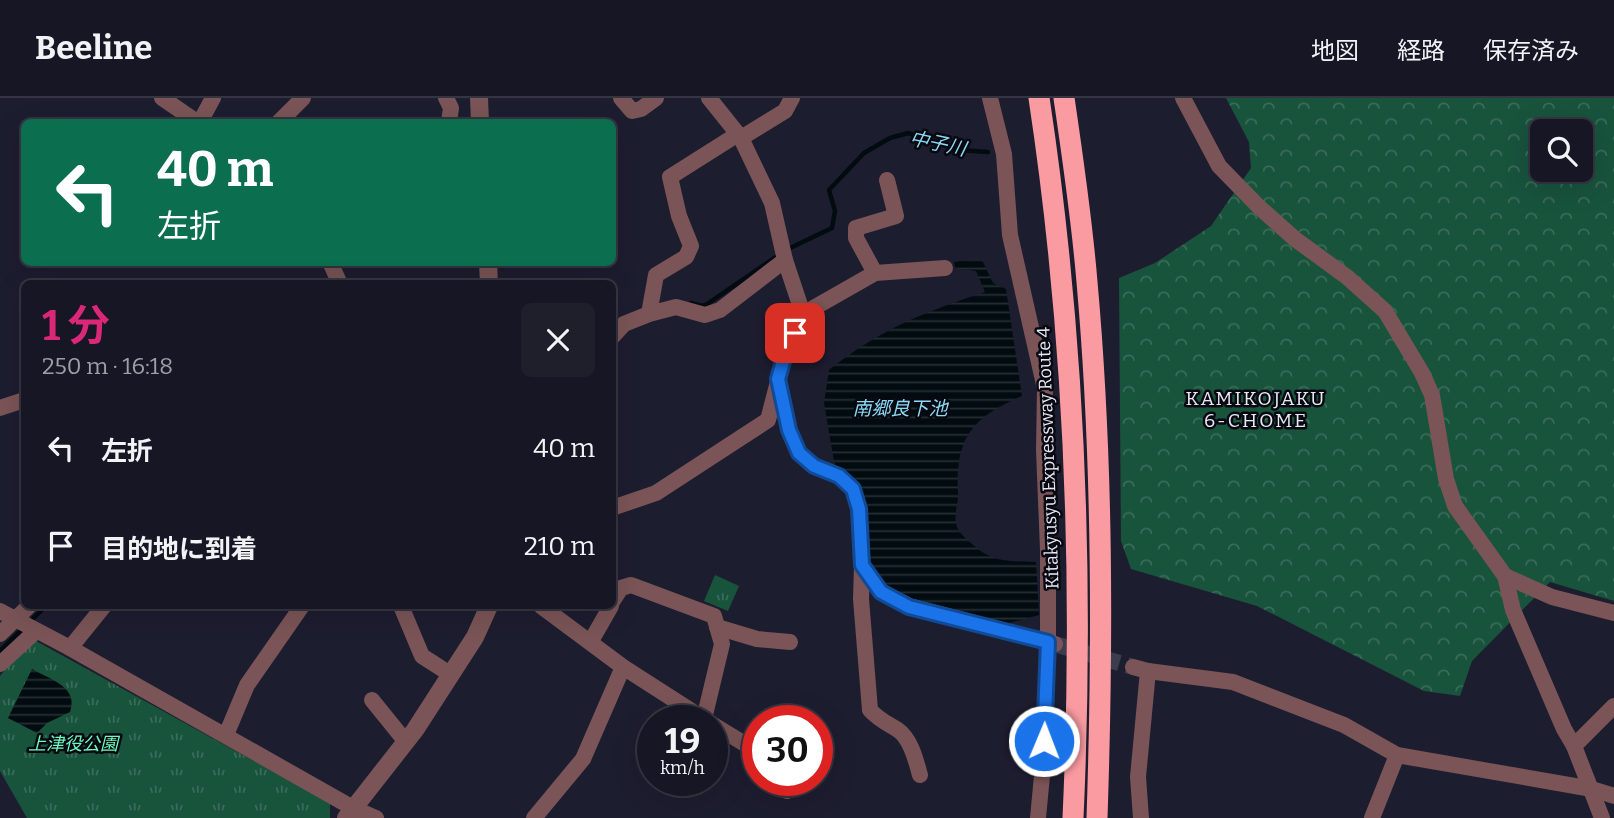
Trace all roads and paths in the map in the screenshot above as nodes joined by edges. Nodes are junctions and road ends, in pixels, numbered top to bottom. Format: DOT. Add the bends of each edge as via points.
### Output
graph roads {
  1 [pos="162,98"];
  2 [pos="213,98"];
  3 [pos="303,98"];
  4 [pos="446,98"];
  5 [pos="479,98"];
  6 [pos="621,98"];
  7 [pos="656,98"];
  8 [pos="709,98"];
  9 [pos="792,98"];
  10 [pos="990,98"];
  11 [pos="1039,98"];
  12 [pos="1064,98"];
  13 [pos="1184,98"];
  14 [pos="194,119"];
  15 [pos="201,119"];
  16 [pos="282,119"];
  17 [pos="449,119"];
  18 [pos="481,119"];
  19 [pos="739,136"];
  20 [pos="887,180"];
  21 [pos="785,260"];
  22 [pos="945,268"];
  23 [pos="875,273"];
  24 [pos="649,314"];
  25 [pos="803,314"];
  26 [pos="616,333"];
  27 [pos="778,379"];
  28 [pos="21,401"];
  29 [pos="0,408"];
  30 [pos="616,507"];
  31 [pos="862,565"];
  32 [pos="1505,576"];
  33 [pos="616,597"];
  34 [pos="102,609"];
  35 [pos="300,609"];
  36 [pos="402,609"];
  37 [pos="488,609"];
  38 [pos="545,609"];
  39 [pos="609,609"];
  40 [pos="1614,613"];
  41 [pos="20,622"];
  42 [pos="717,627"];
  43 [pos="0,634"];
  44 [pos="591,641"];
  45 [pos="790,642"];
  46 [pos="1053,644"];
  47 [pos="69,648"];
  48 [pos="0,664"];
  49 [pos="623,667"];
  50 [pos="450,674"];
  51 [pos="372,700"];
  52 [pos="683,705"];
  53 [pos="711,705"];
  54 [pos="1614,706"];
  55 [pos="226,735"];
  56 [pos="406,742"];
  57 [pos="1574,746"];
  58 [pos="1397,755"];
  59 [pos="920,775"];
  60 [pos="1592,789"];
  61 [pos="1614,796"];
  62 [pos="350,813"];
  63 [pos="376,818"];
  64 [pos="534,818"];
  65 [pos="1038,818"];
  66 [pos="1073,818"];
  67 [pos="1097,818"];
  68 [pos="1141,818"];
  69 [pos="1372,818"];
  70 [pos="1602,818"];
  1 -- 14 [label="street"];
  2 -- 15 [label="street"];
  3 -- 16 [label="street"];
  4 -- 17 [label="street"];
  5 -- 18 [label="street"];
  6 -- 7 [label="street" via="632,111"];
  8 -- 19 [label="street"];
  9 -- 19 [label="street" via="785,111"];
  10 -- 46 [label="street" via="1004,154 1010,235 1045,389"];
  11 -- 66 [label="highway, Kitakyusyu Expressway Route 4" via="1063,283 1072,412 1077,623"];
  12 -- 67 [label="highway" via="1087,281 1096,409 1101,636"];
  13 -- 32 [label="street" via="1219,166 1295,239 1385,311 1432,395 1455,506"];
  19 -- 21 [label="street" via="772,203"];
  19 -- 24 [label="street" via="670,177 691,246 686,257 656,275"];
  20 -- 23 [label="street" via="897,216 856,228 856,238"];
  21 -- 24 [label="street" via="720,310 705,315 676,307"];
  21 -- 25 [label="street"];
  22 -- 23 [label="street"];
  23 -- 25 [label="street"];
  24 -- 26 [label="street" via="624,324"];
  25 -- 27 [label="street"];
  27 -- 30 [label="street" via="768,420 656,493"];
  27 -- 31 [label="street" via="799,453 853,489 859,509"];
  28 -- 29 [label="street"];
  31 -- 46 [label="street" via="881,592 909,607"];
  31 -- 59 [label="street" via="870,710 901,731"];
  32 -- 40 [label="street" via="1552,597"];
  32 -- 57 [label="street" via="1513,610"];
  33 -- 42 [label="street" via="621,588 631,585 714,616"];
  34 -- 47 [label="street"];
  35 -- 55 [label="street" via="247,685"];
  36 -- 50 [label="street" via="422,656"];
  37 -- 50 [label="street"];
  38 -- 44 [label="street"];
  39 -- 44 [label="street"];
  41 -- 43 [label="street"];
  41 -- 47 [label="street"];
  41 -- 48 [label="street"];
  42 -- 45 [label="street" via="757,639"];
  42 -- 53 [label="street" via="722,644"];
  44 -- 49 [label="street"];
  46 -- 65 [label="street"];
  47 -- 55 [label="street"];
  49 -- 52 [label="street"];
  49 -- 64 [label="street" via="583,759"];
  50 -- 56 [label="street"];
  51 -- 56 [label="street"];
  54 -- 57 [label="street"];
  55 -- 62 [label="street"];
  56 -- 62 [label="street"];
  57 -- 60 [label="street"];
  58 -- 60 [label="street"];
  58 -- 68 [label="street" via="1344,725 1233,682 1140,669"];
  58 -- 69 [label="street"];
  60 -- 61 [label="street"];
  60 -- 70 [label="street"];
  62 -- 63 [label="street"];
}
